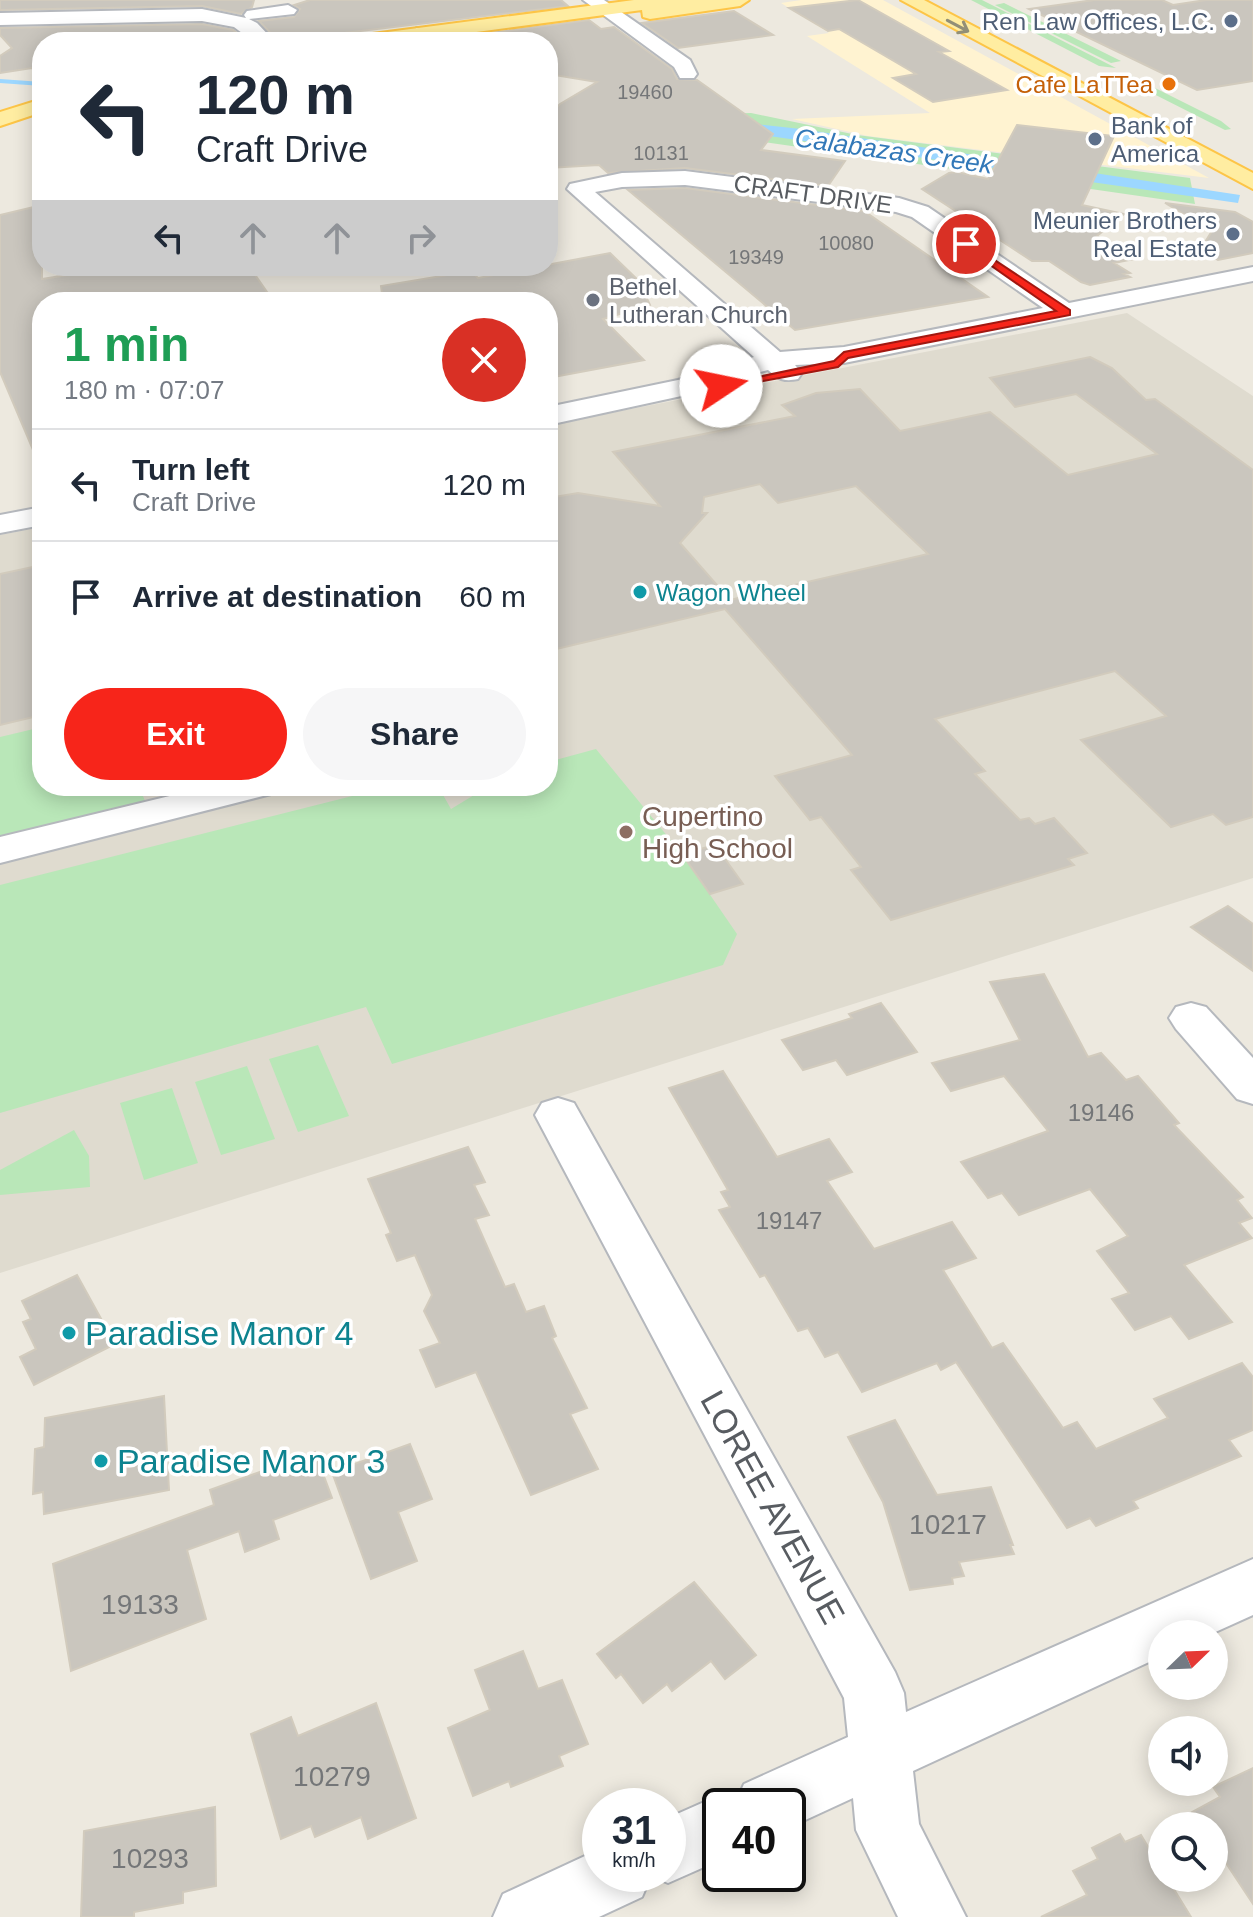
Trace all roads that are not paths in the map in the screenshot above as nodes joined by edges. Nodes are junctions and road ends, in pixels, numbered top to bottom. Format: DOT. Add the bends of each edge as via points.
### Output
graph roads {
  1 [pos="677,0"];
  2 [pos="740,0"];
  3 [pos="910,0"];
  4 [pos="604,9"];
  5 [pos="288,10"];
  6 [pos="987,18"];
  7 [pos="0,19"];
  8 [pos="251,21"];
  9 [pos="258,32"];
  10 [pos="466,32"];
  11 [pos="1006,51"];
  12 [pos="687,74"];
  13 [pos="1098,77"];
  14 [pos="32,103"];
  15 [pos="32,106"];
  16 [pos="0,108"];
  17 [pos="1121,111"];
  18 [pos="0,119"];
  19 [pos="1253,182"];
  20 [pos="1253,274"];
  21 [pos="1066,312"];
  22 [pos="782,368"];
  23 [pos="558,414"];
  24 [pos="32,518"];
  25 [pos="0,524"];
  26 [pos="218,796"];
  27 [pos="0,850"];
  28 [pos="1191,1018"];
  29 [pos="1253,1087"];
  30 [pos="558,1115"];
  31 [pos="1253,1586"];
  32 [pos="879,1754"];
  33 [pos="805,1788"];
  34 [pos="582,1891"];
  35 [pos="526,1917"];
  36 [pos="933,1917"];
  1 -- 4 [label="main road"];
  2 -- 4 [label="main road"];
  3 -- 11 [label="main road, one-way"];
  4 -- 10 [label="main road"];
  4 -- 12 [label="street" via="683,64"];
  5 -- 8 [label="street"];
  6 -- 13 [label="main road"];
  7 -- 8 [label="street" via="186,14"];
  8 -- 9 [label="street"];
  11 -- 13 [label="main road" via="1037,56 1082,78"];
  11 -- 17 [label="main road"];
  13 -- 17 [label="main road" via="1240,151"];
  14 -- 16 [label="main road"];
  15 -- 18 [label="main road"];
  17 -- 19 [label="main road"];
  20 -- 21 [label="street"];
  21 -- 22 [label="street" via="844,355 838,364"];
  21 -- 22 [label="street, CRAFT DRIVE" via="920,212 899,205 685,178 622,180 578,189"];
  22 -- 23 [label="street" via="721,386 686,387"];
  24 -- 25 [label="street"];
  26 -- 27 [label="street"];
  28 -- 29 [label="street"];
  30 -- 32 [label="street, LOREE AVENUE" via="874,1693"];
  31 -- 32 [label="street"];
  32 -- 33 [label="street"];
  32 -- 36 [label="street, LOREE AVENUE" via="888,1830"];
  34 -- 35 [label="street"];
}
